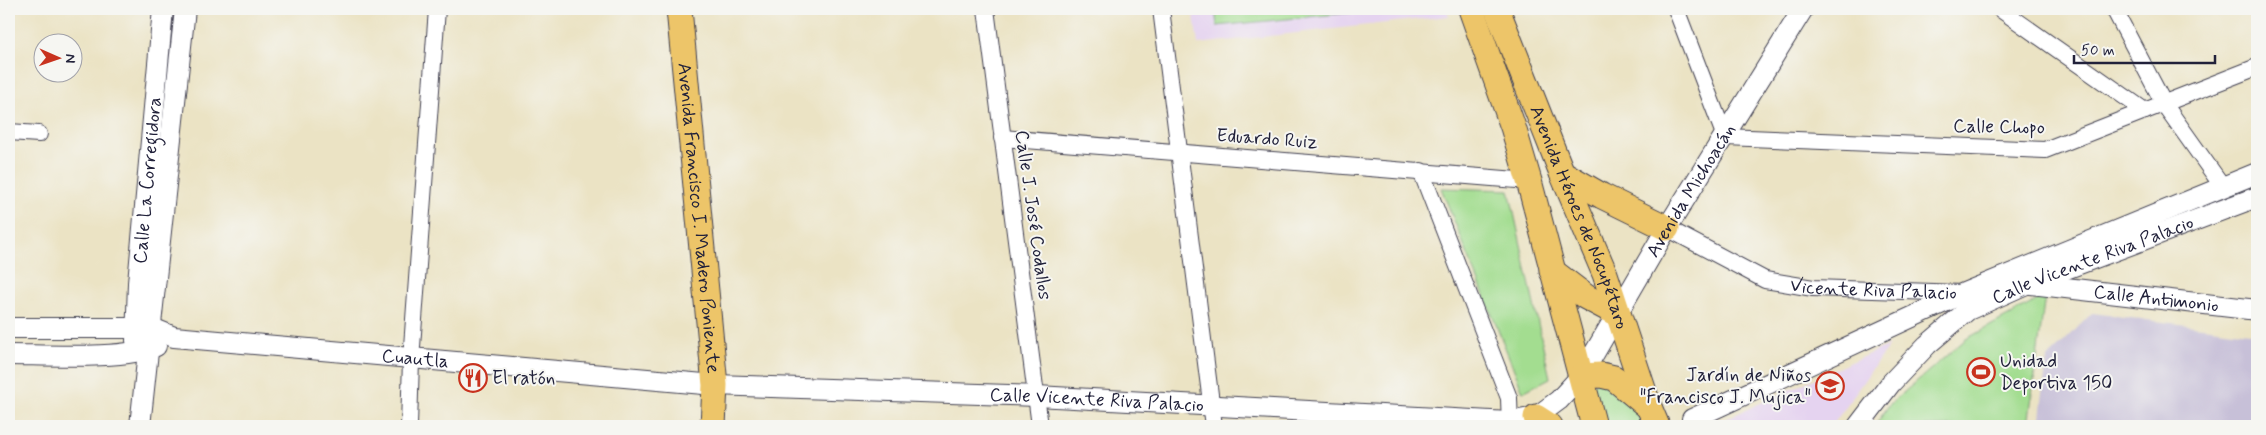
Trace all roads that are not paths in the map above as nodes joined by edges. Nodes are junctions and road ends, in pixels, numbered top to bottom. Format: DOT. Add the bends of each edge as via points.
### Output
graph roads {
  1 [pos="164,9"];
  2 [pos="186,9"];
  3 [pos="437,9"];
  4 [pos="678,9"];
  5 [pos="986,9"];
  6 [pos="1160,9"];
  7 [pos="1471,9"];
  8 [pos="1497,9"];
  9 [pos="1676,9"];
  10 [pos="1803,9"];
  11 [pos="2000,9"];
  12 [pos="2114,9"];
  13 [pos="2257,67"];
  14 [pos="2164,104"];
  15 [pos="2145,111"];
  16 [pos="9,132"];
  17 [pos="39,134"];
  18 [pos="1725,137"];
  19 [pos="1002,138"];
  20 [pos="1177,152"];
  21 [pos="1421,171"];
  22 [pos="1562,173"];
  23 [pos="2257,173"];
  24 [pos="1529,180"];
  25 [pos="2224,187"];
  26 [pos="2257,197"];
  27 [pos="1667,228"];
  28 [pos="1552,271"];
  29 [pos="1995,280"];
  30 [pos="2026,284"];
  31 [pos="1964,293"];
  32 [pos="2257,310"];
  33 [pos="1618,314"];
  34 [pos="9,328"];
  35 [pos="144,328"];
  36 [pos="174,337"];
  37 [pos="142,350"];
  38 [pos="9,355"];
  39 [pos="411,360"];
  40 [pos="1581,376"];
  41 [pos="715,386"];
  42 [pos="1037,396"];
  43 [pos="1212,404"];
  44 [pos="1653,417"];
  45 [pos="1692,419"];
  46 [pos="1543,422"];
  47 [pos="1510,424"];
  48 [pos="140,426"];
  49 [pos="410,426"];
  50 [pos="713,426"];
  51 [pos="1040,426"];
  52 [pos="1214,426"];
  53 [pos="1594,426"];
  54 [pos="1858,426"];
  1 -- 35 [label="street, Calle La Corregidora" via="138,283"];
  2 -- 35 [label="street, Calle La Corregidora"];
  3 -- 39 [label="street"];
  4 -- 41 [label="main road, Avenida Francisco I. Madero Poniente"];
  5 -- 19 [label="street, Calle J. José Codallos"];
  6 -- 20 [label="street"];
  7 -- 24 [label="main road, Avenida Héroes de Nocupétaro"];
  8 -- 22 [label="main road, Avenida Héroes de Nocupétaro"];
  9 -- 18 [label="street"];
  10 -- 18 [label="street, Avenida Michoacán"];
  11 -- 15 [label="street"];
  12 -- 14 [label="street"];
  13 -- 14 [label="street, Calle Chopo"];
  14 -- 15 [label="street, Calle Chopo"];
  14 -- 25 [label="street"];
  15 -- 18 [label="street, Calle Chopo" via="2046,150"];
  16 -- 17 [label="street"];
  18 -- 27 [label="street, Avenida Michoacán"];
  19 -- 20 [label="street, Eduardo Ruiz"];
  19 -- 42 [label="street, Calle J. José Codallos"];
  20 -- 21 [label="street, Eduardo Ruiz"];
  20 -- 43 [label="street"];
  21 -- 24 [label="street, Eduardo Ruiz"];
  21 -- 47 [label="street" via="1509,398"];
  22 -- 27 [label="main road"];
  22 -- 33 [label="main road, Avenida Héroes de Nocupétaro" via="1605,274"];
  23 -- 25 [label="street, Vicente Riva Palacio"];
  24 -- 28 [label="main road, Avenida Héroes de Nocupétaro"];
  25 -- 29 [label="street, Vicente Riva Palacio"];
  26 -- 30 [label="street, Calle Vicente Riva Palacio"];
  27 -- 31 [label="street, Vicente Riva Palacio" via="1765,280 1813,288"];
  27 -- 33 [label="street, Avenida Michoacán"];
  28 -- 33 [label="main road"];
  28 -- 40 [label="main road, Avenida Héroes de Nocupétaro"];
  29 -- 30 [label="street, Calle Antimonio"];
  29 -- 31 [label="street, Vicente Riva Palacio"];
  30 -- 32 [label="street, Calle Antimonio"];
  30 -- 54 [label="street, Calle Vicente Riva Palacio" via="1968,310 1927,345"];
  31 -- 45 [label="street, Calle Vicente Riva Palacio"];
  33 -- 40 [label="street, Avenida Michoacán"];
  33 -- 44 [label="main road, Avenida Héroes de Nocupétaro"];
  34 -- 35 [label="street, Cuautla"];
  35 -- 36 [label="street, Cuautla"];
  35 -- 37 [label="street, Calle La Corregidora"];
  36 -- 37 [label="street"];
  36 -- 39 [label="street, Cuautla"];
  37 -- 38 [label="street" via="123,354"];
  37 -- 48 [label="street, Calle La Corregidora"];
  39 -- 41 [label="street, Cuautla"];
  39 -- 49 [label="street"];
  40 -- 44 [label="main road" via="1601,374 1614,378"];
  40 -- 46 [label="street, Calle Vicente Riva Palacio"];
  40 -- 53 [label="main road, Avenida Héroes de Nocupétaro"];
  41 -- 42 [label="street, Calle Vicente Riva Palacio"];
  41 -- 50 [label="main road, Avenida Francisco I. Madero Poniente"];
  42 -- 43 [label="street, Calle Vicente Riva Palacio"];
  42 -- 51 [label="street, Calle J. José Codallos"];
  43 -- 47 [label="street, Calle Vicente Riva Palacio"];
  43 -- 52 [label="street"];
  46 -- 47 [label="street, Calle Vicente Riva Palacio"];
}
